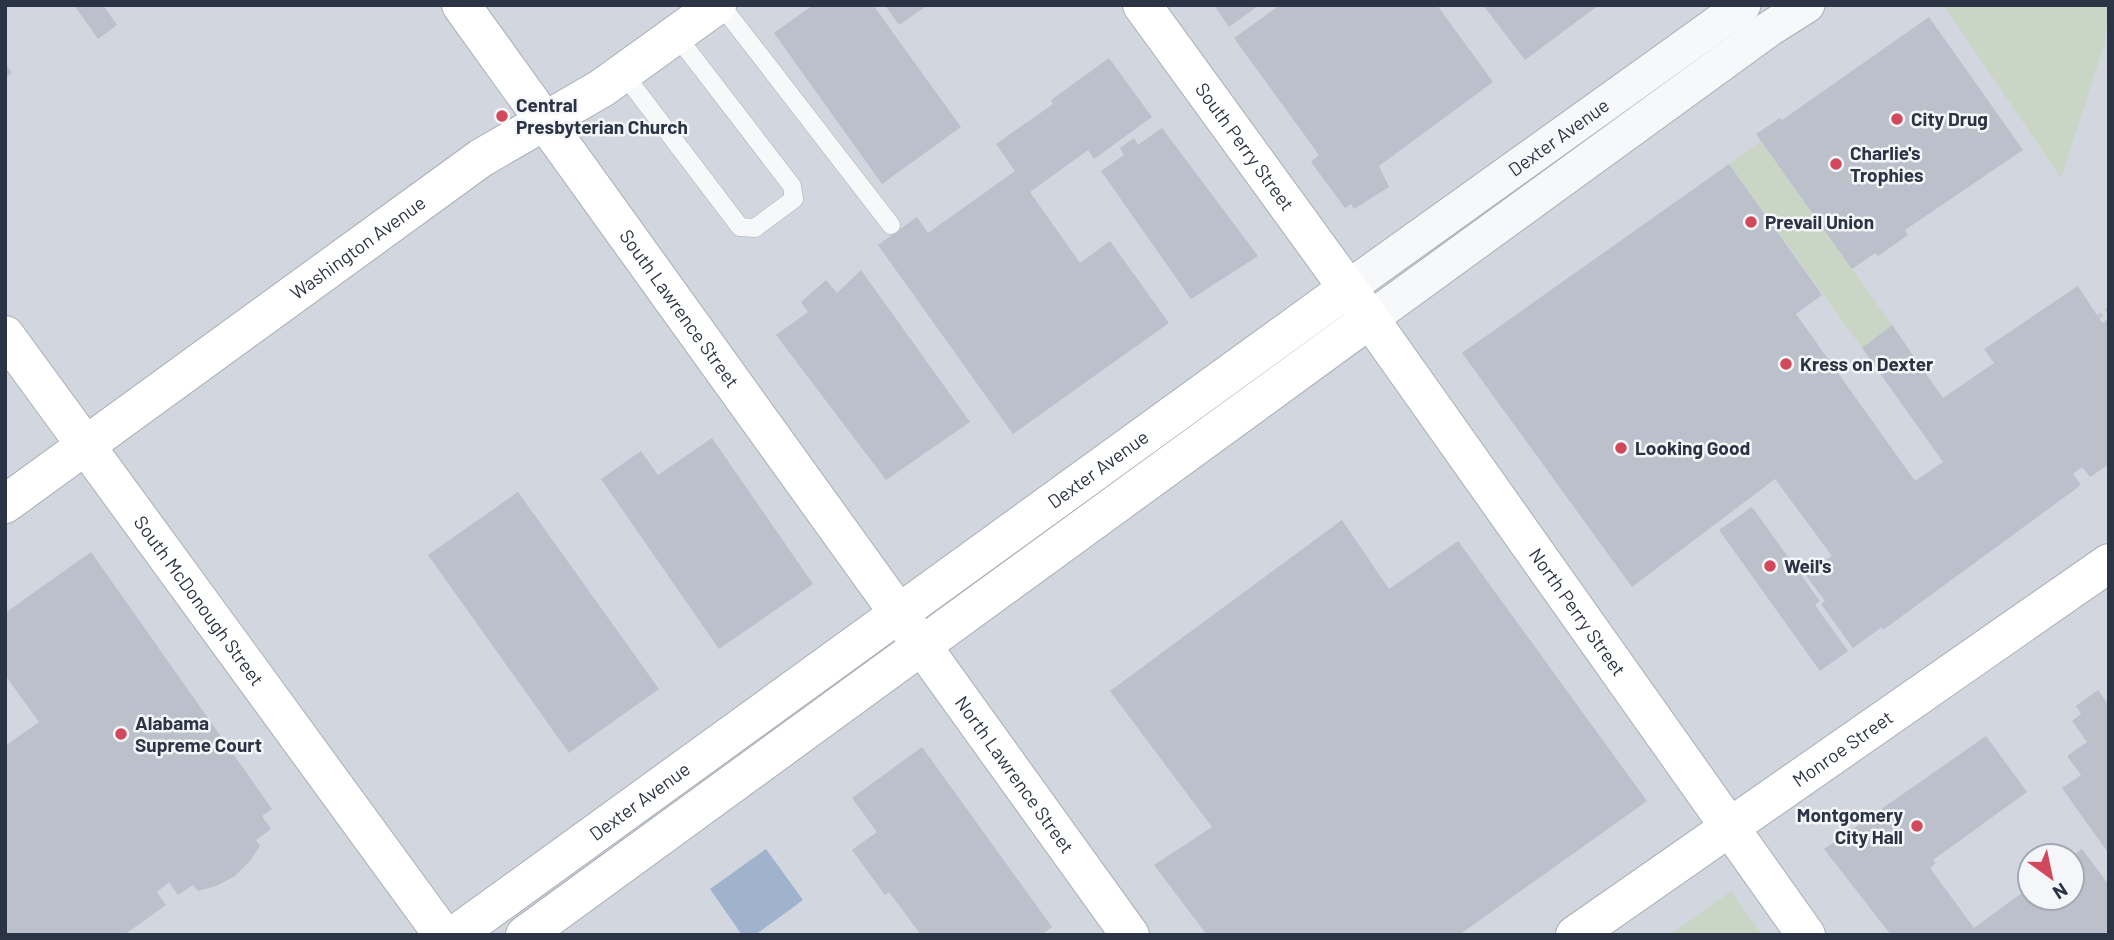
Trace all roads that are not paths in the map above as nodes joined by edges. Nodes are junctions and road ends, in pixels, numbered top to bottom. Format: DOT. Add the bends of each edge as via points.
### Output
graph roads {
  1 [pos="461,5"];
  2 [pos="719,5"];
  3 [pos="1142,5"];
  4 [pos="1742,5"];
  5 [pos="1807,5"];
  6 [pos="676,35"];
  7 [pos="623,73"];
  8 [pos="543,121"];
  9 [pos="891,225"];
  10 [pos="1348,288"];
  11 [pos="1370,319"];
  12 [pos="5,335"];
  13 [pos="86,446"];
  14 [pos="5,504"];
  15 [pos="2109,563"];
  16 [pos="900,613"];
  17 [pos="922,645"];
  18 [pos="1730,828"];
  19 [pos="443,935"];
  20 [pos="455,935"];
  21 [pos="525,935"];
  22 [pos="1130,935"];
  23 [pos="1575,935"];
  24 [pos="1806,935"];
  1 -- 8 [label="street, South Lawrence Street"];
  2 -- 6 [label="street, Washington Avenue"];
  2 -- 9 [label="lane"];
  3 -- 10 [label="street, South Perry Street"];
  4 -- 10 [label="street, Dexter Avenue"];
  5 -- 11 [label="street, Dexter Avenue"];
  6 -- 7 [label="street, Washington Avenue"];
  6 -- 7 [label="lane" via="792,186 794,199 755,228 740,227"];
  7 -- 8 [label="street, Washington Avenue"];
  8 -- 13 [label="street, Washington Avenue" via="481,158"];
  8 -- 16 [label="street, South Lawrence Street"];
  10 -- 11 [label="street, North Perry Street"];
  10 -- 16 [label="street, Dexter Avenue"];
  11 -- 17 [label="street, Dexter Avenue"];
  11 -- 18 [label="street, North Perry Street"];
  12 -- 13 [label="street, South McDonough Street"];
  13 -- 14 [label="street, Washington Avenue"];
  13 -- 19 [label="street, South McDonough Street"];
  15 -- 18 [label="street, Monroe Street"];
  16 -- 17 [label="street, North Lawrence Street"];
  16 -- 20 [label="street, Dexter Avenue"];
  17 -- 21 [label="street, Dexter Avenue"];
  17 -- 22 [label="street, North Lawrence Street"];
  18 -- 23 [label="street, Monroe Street"];
  18 -- 24 [label="street, North Perry Street"];
}
